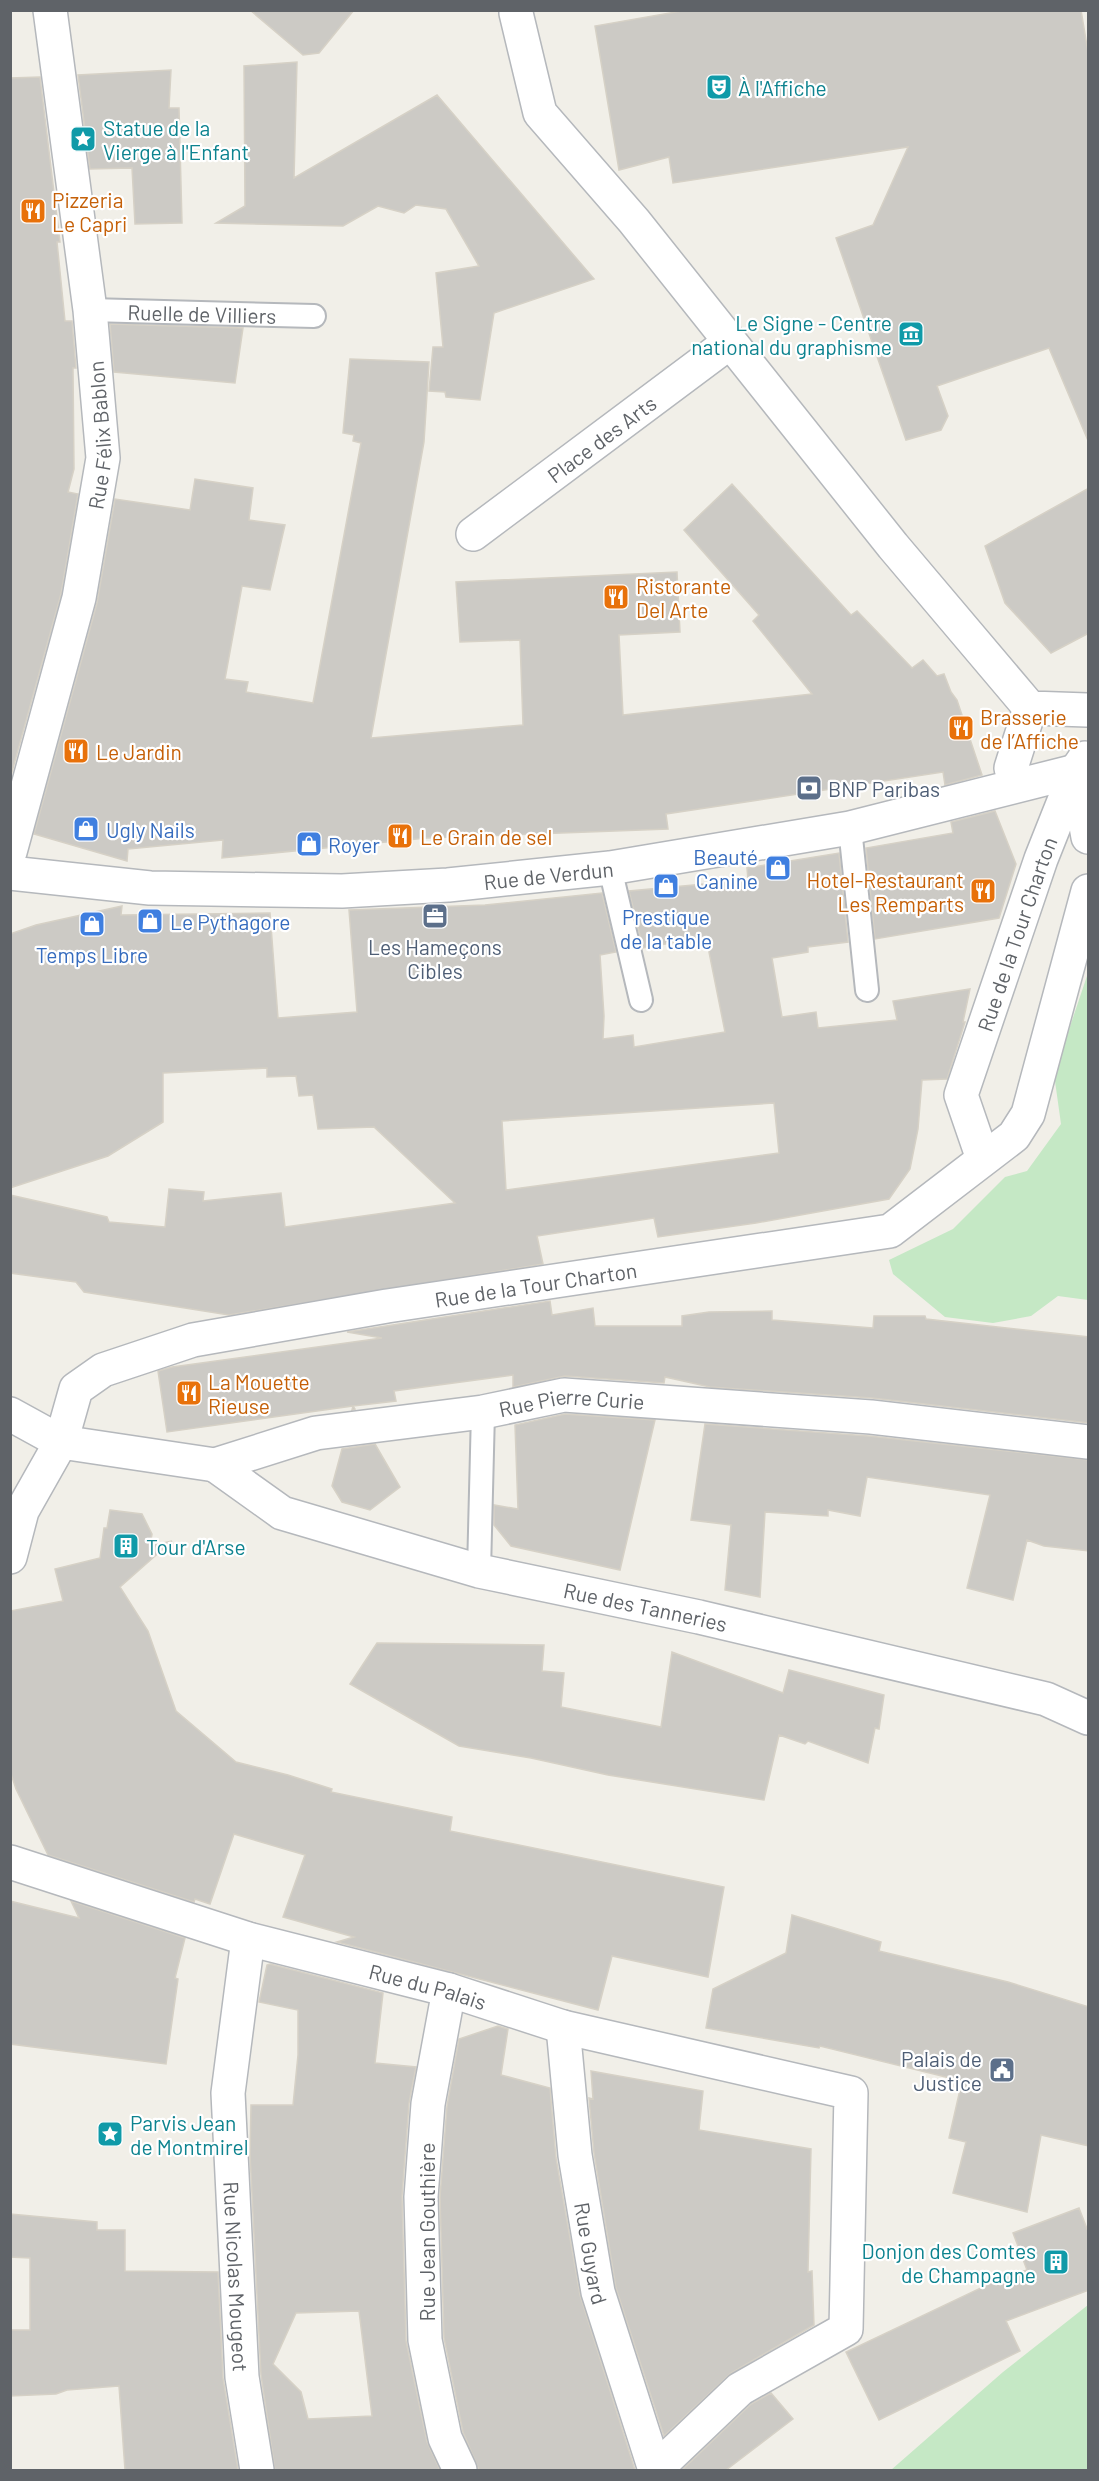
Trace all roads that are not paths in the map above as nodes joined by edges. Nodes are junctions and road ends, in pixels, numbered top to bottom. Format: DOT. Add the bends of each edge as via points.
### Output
graph roads {
  1 [pos="50,10"];
  2 [pos="516,13"];
  3 [pos="90,310"];
  4 [pos="314,316"];
  5 [pos="730,342"];
  6 [pos="473,534"];
  7 [pos="1029,708"];
  8 [pos="1087,710"];
  9 [pos="1082,762"];
  10 [pos="1011,768"];
  11 [pos="850,828"];
  12 [pos="1089,837"];
  13 [pos="10,852"];
  14 [pos="610,868"];
  15 [pos="10,873"];
  16 [pos="1089,891"];
  17 [pos="867,990"];
  18 [pos="641,1000"];
  19 [pos="983,1159"];
  20 [pos="483,1412"];
  21 [pos="10,1414"];
  22 [pos="61,1442"];
  23 [pos="1089,1442"];
  24 [pos="214,1465"];
  25 [pos="10,1557"];
  26 [pos="479,1571"];
  27 [pos="1089,1718"];
  28 [pos="10,1863"];
  29 [pos="248,1938"];
  30 [pos="449,1990"];
  31 [pos="563,2027"];
  32 [pos="257,2470"];
  33 [pos="460,2470"];
  34 [pos="655,2470"];
  1 -- 3 [label="street, Rue Félix Bablon"];
  2 -- 5 [label="street" via="540,113 634,221"];
  3 -- 4 [label="lane, Ruelle de Villiers"];
  3 -- 13 [label="street, Rue Félix Bablon" via="103,458 79,598"];
  5 -- 6 [label="street, Place des Arts"];
  5 -- 7 [label="street"];
  7 -- 8 [label="street"];
  7 -- 10 [label="street"];
  9 -- 11 [label="street, Rue de Verdun"];
  9 -- 12 [label="street, Rue de la Tour Charton"];
  9 -- 19 [label="street, Rue de la Tour Charton" via="1041,859 961,1095"];
  11 -- 14 [label="street, Rue de Verdun"];
  11 -- 17 [label="lane"];
  14 -- 15 [label="street, Rue de Verdun" via="448,885 342,891 150,888"];
  14 -- 18 [label="lane"];
  16 -- 19 [label="street, Rue de la Tour Charton" via="1028,1114 1014,1136"];
  19 -- 22 [label="street, Rue de la Tour Charton" via="890,1231 387,1306 193,1340 103,1370 76,1389"];
  20 -- 23 [label="street, Rue Pierre Curie" via="564,1395 871,1417"];
  20 -- 24 [label="street, Rue Pierre Curie" via="316,1433"];
  20 -- 26 [label="lane"];
  21 -- 22 [label="street"];
  22 -- 24 [label="street, Rue Pierre Curie"];
  22 -- 25 [label="street" via="22,1511"];
  24 -- 26 [label="street, Rue des Tanneries" via="282,1512"];
  26 -- 27 [label="street, Rue des Tanneries" via="699,1617 1046,1699"];
  28 -- 29 [label="street, Rue du Palais"];
  29 -- 30 [label="street, Rue du Palais"];
  29 -- 32 [label="street, Rue Nicolas Mougeot" via="228,2093 242,2377"];
  30 -- 31 [label="street, Rue du Palais"];
  30 -- 33 [label="street, Rue Jean Gouthière" via="429,2104 421,2197 425,2340 445,2438"];
  31 -- 34 [label="street, Rue Guyard" via="575,2156 598,2292"];
  31 -- 34 [label="street, Rue du Palais" via="851,2093 846,2329 740,2389"];
}
